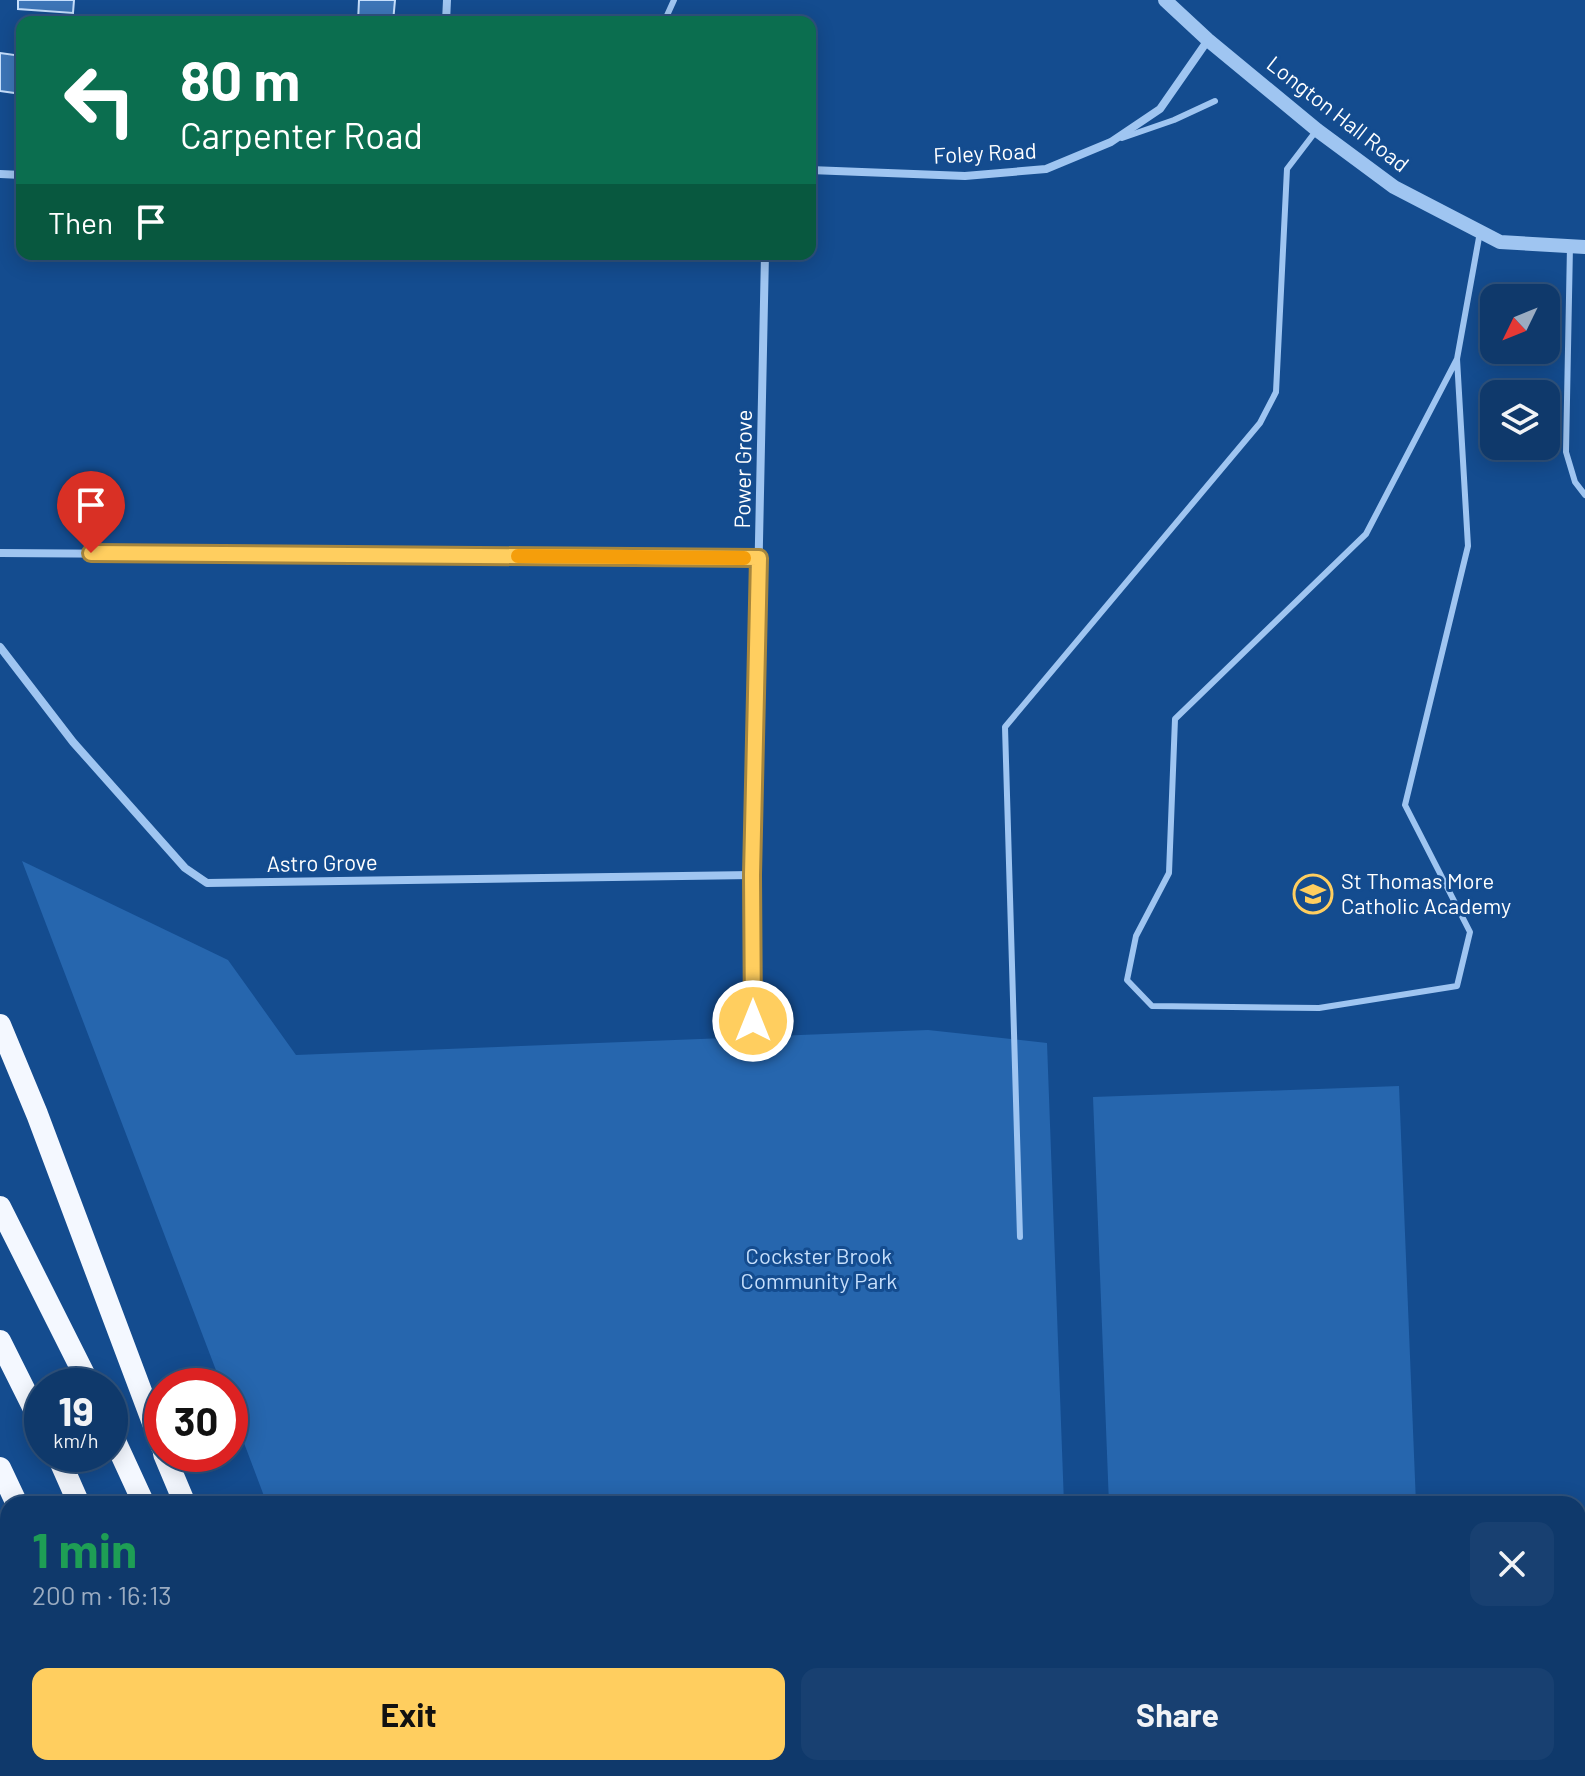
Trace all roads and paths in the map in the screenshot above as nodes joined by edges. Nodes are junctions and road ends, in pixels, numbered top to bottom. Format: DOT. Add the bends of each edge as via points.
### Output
graph roads {
  1 [pos="1165,0"];
  2 [pos="1208,40"];
  3 [pos="1215,101"];
  4 [pos="1317,130"];
  5 [pos="1111,142"];
  6 [pos="816,170"];
  7 [pos="1480,232"];
  8 [pos="1578,246"];
  9 [pos="765,260"];
  10 [pos="1457,359"];
  11 [pos="1585,495"];
  12 [pos="0,553"];
  13 [pos="759,558"];
  14 [pos="0,647"];
  15 [pos="752,875"];
  16 [pos="753,1021"];
  17 [pos="0,1025"];
  18 [pos="0,1207"];
  19 [pos="1020,1237"];
  20 [pos="0,1341"];
  21 [pos="81,1368"];
  22 [pos="24,1389"];
  23 [pos="144,1399"];
  24 [pos="0,1468"];
  25 [pos="128,1469"];
  26 [pos="65,1472"];
  27 [pos="172,1472"];
  28 [pos="13,1496"];
  29 [pos="75,1496"];
  30 [pos="140,1496"];
  31 [pos="182,1496"];
  1 -- 2 [label="street, Longton Hall Road"];
  2 -- 4 [label="street, Longton Hall Road"];
  2 -- 5 [label="street, Foley Road" via="1160,109"];
  3 -- 5 [label="lane"];
  4 -- 7 [label="street, Longton Hall Road" via="1394,187"];
  4 -- 19 [label="lane" via="1287,169 1276,392 1271,402 1260,423 1005,727"];
  5 -- 6 [label="street, Foley Road" via="1046,169 965,176"];
  7 -- 8 [label="street, Longton Hall Road" via="1500,242"];
  7 -- 10 [label="lane"];
  8 -- 11 [label="lane" via="1566,452"];
  9 -- 13 [label="street, Power Grove"];
  10 -- 10 [label="lane" via="1468,546 1405,805 1470,932 1457,986 1319,1008 1152,1006 1127,980 1136,936 1169,873 1175,719 1366,534"];
  12 -- 13 [label="street"];
  13 -- 15 [label="street, Power Grove"];
  14 -- 15 [label="street, Astro Grove" via="83,754 185,868 207,883"];
  15 -- 16 [label="street, Power Grove"];
  17 -- 23 [label="highway"];
  18 -- 21 [label="highway"];
  20 -- 22 [label="highway"];
  24 -- 28 [label="highway"];
  25 -- 30 [label="highway"];
  26 -- 29 [label="highway"];
  27 -- 31 [label="highway"];
}
